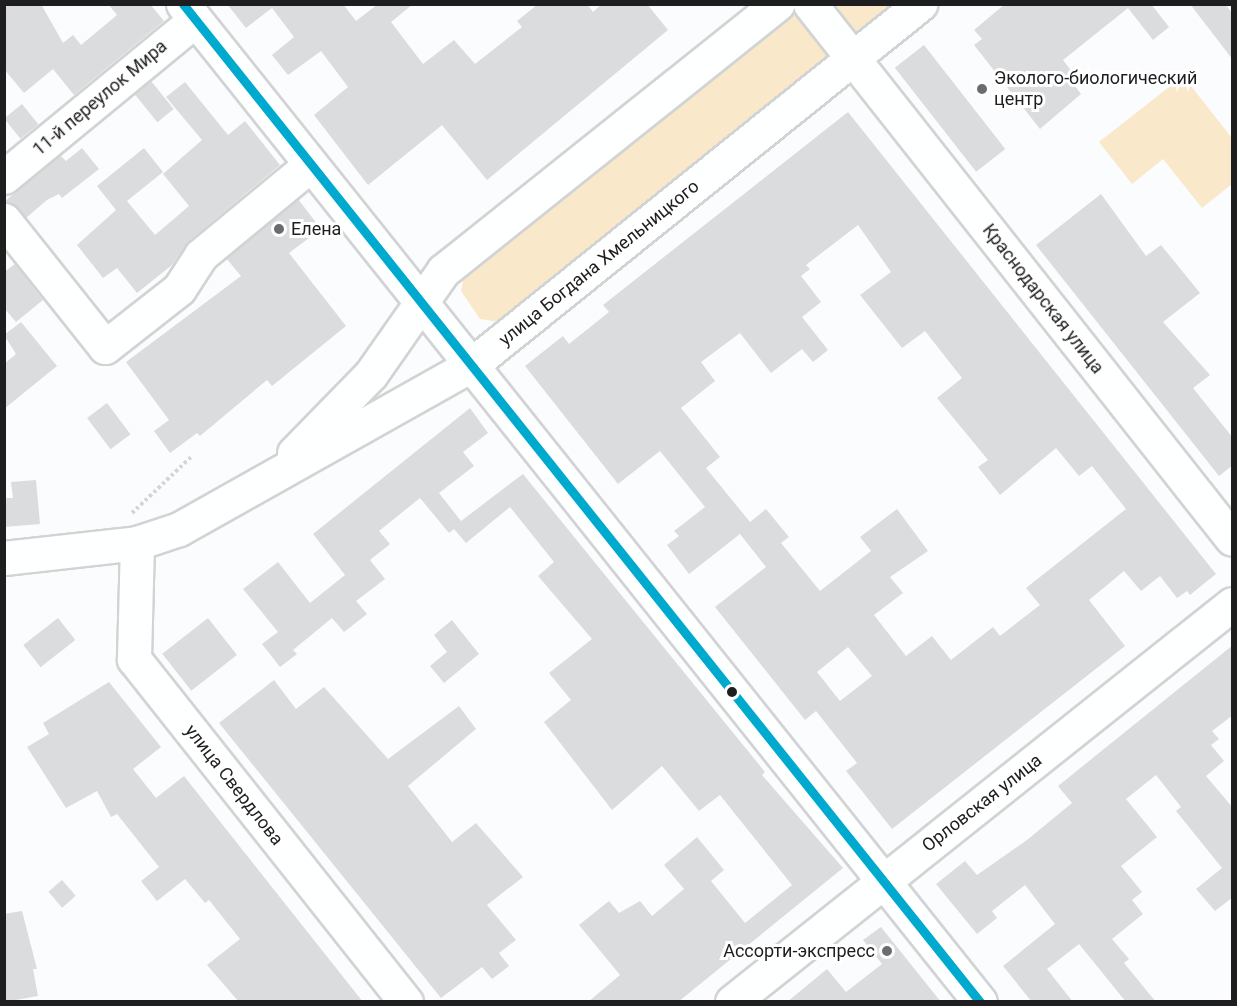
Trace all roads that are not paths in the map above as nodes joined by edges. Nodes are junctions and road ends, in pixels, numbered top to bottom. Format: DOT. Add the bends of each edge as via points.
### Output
graph roads {
  1 [pos="777,4"];
  2 [pos="810,4"];
  3 [pos="920,4"];
  4 [pos="189,12"];
  5 [pos="853,59"];
  6 [pos="310,165"];
  7 [pos="4,177"];
  8 [pos="4,220"];
  9 [pos="420,305"];
  10 [pos="470,366"];
  11 [pos="255,490"];
  12 [pos="134,529"];
  13 [pos="1233,539"];
  14 [pos="4,558"];
  15 [pos="1233,604"];
  16 [pos="884,881"];
  17 [pos="406,1002"];
  18 [pos="732,1002"];
  19 [pos="980,1002"];
  1 -- 9 [label="street, улица Богдана Хмельницкого" via="443,271"];
  2 -- 5 [label="street, Краснодарская улица"];
  3 -- 5 [label="street, улица Богдана Хмельницкого"];
  4 -- 6 [label="street"];
  4 -- 7 [label="street, 11-й переулок Мира"];
  5 -- 10 [label="street, улица Богдана Хмельницкого"];
  5 -- 13 [label="street, Краснодарская улица"];
  6 -- 8 [label="street" via="201,255 179,288 105,347"];
  6 -- 9 [label="street"];
  9 -- 10 [label="street"];
  9 -- 11 [label="street, улица Богдана Хмельницкого" via="342,407"];
  10 -- 11 [label="street, улица Богдана Хмельницкого"];
  10 -- 16 [label="street"];
  11 -- 12 [label="street, улица Богдана Хмельницкого" via="179,529"];
  12 -- 14 [label="street, улица Богдана Хмельницкого"];
  12 -- 17 [label="street, улица Свердлова" via="134,659"];
  15 -- 16 [label="street, Орловская улица"];
  16 -- 18 [label="street, Орловская улица"];
  16 -- 19 [label="street"];
}
